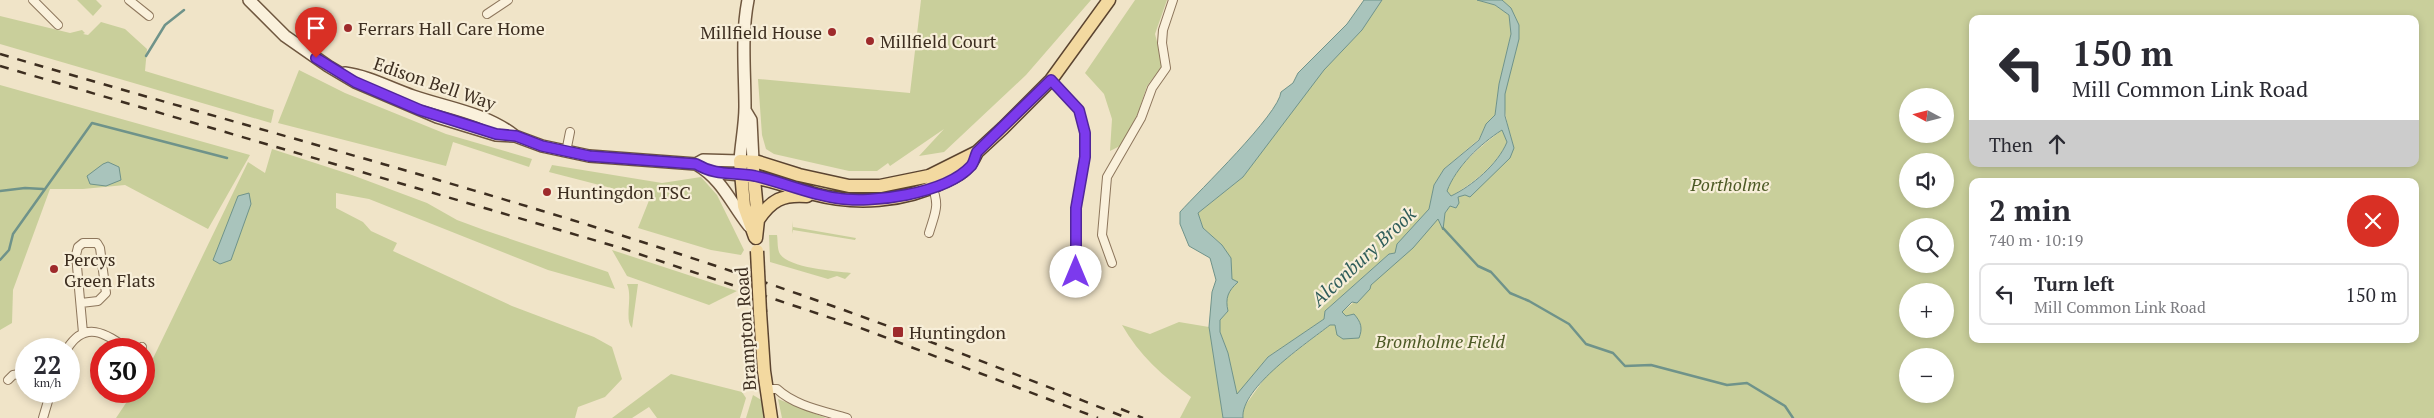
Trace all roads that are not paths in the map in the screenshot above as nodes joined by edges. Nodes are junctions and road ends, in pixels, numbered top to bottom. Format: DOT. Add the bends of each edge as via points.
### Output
graph roads {
  1 [pos="33,0"];
  2 [pos="129,0"];
  3 [pos="249,0"];
  4 [pos="508,0"];
  5 [pos="748,0"];
  6 [pos="1108,0"];
  7 [pos="1173,0"];
  8 [pos="486,14"];
  9 [pos="149,16"];
  10 [pos="58,25"];
  11 [pos="338,72"];
  12 [pos="1051,80"];
  13 [pos="460,111"];
  14 [pos="452,121"];
  15 [pos="570,132"];
  16 [pos="516,136"];
  17 [pos="566,152"];
  18 [pos="746,161"];
  19 [pos="696,164"];
  20 [pos="708,172"];
  21 [pos="747,176"];
  22 [pos="931,182"];
  23 [pos="815,194"];
  24 [pos="754,223"];
  25 [pos="929,233"];
  26 [pos="1112,263"];
  27 [pos="1076,272"];
  28 [pos="81,303"];
  29 [pos="83,332"];
  30 [pos="74,338"];
  31 [pos="109,338"];
  32 [pos="7,368"];
  33 [pos="15,376"];
  34 [pos="767,390"];
  35 [pos="47,403"];
  36 [pos="43,418"];
  37 [pos="772,418"];
  38 [pos="846,418"];
  1 -- 10 [label="street"];
  2 -- 9 [label="street"];
  3 -- 11 [label="main road, Edison Bell Way" via="285,36"];
  4 -- 8 [label="street"];
  5 -- 18 [label="main road, Brampton Road" via="744,37 745,110 741,132"];
  6 -- 12 [label="main road"];
  7 -- 26 [label="street" via="1163,30 1166,68 1152,88 1141,118 1107,176 1102,235"];
  11 -- 13 [label="main road, Edison Bell Way" via="360,75"];
  11 -- 14 [label="main road, Edison Bell Way"];
  12 -- 22 [label="main road" via="977,152 971,165"];
  12 -- 27 [label="street" via="1079,110 1085,133 1085,157 1076,208"];
  13 -- 14 [label="street"];
  13 -- 16 [label="main road, Edison Bell Way" via="500,124"];
  14 -- 16 [label="main road, Edison Bell Way" via="496,134"];
  15 -- 17 [label="street"];
  16 -- 17 [label="main road, Edison Bell Way"];
  17 -- 19 [label="main road, Edison Bell Way"];
  18 -- 19 [label="main road, Edison Bell Way" via="703,160"];
  18 -- 21 [label="main road, Brampton Road"];
  18 -- 22 [label="main road" via="849,186"];
  19 -- 20 [label="main road, Edison Bell Way"];
  20 -- 21 [label="main road"];
  20 -- 24 [label="main road, Edison Bell Way" via="723,186 738,211"];
  21 -- 23 [label="main road"];
  21 -- 24 [label="main road, Brampton Road" via="744,206"];
  22 -- 23 [label="main road" via="897,197 858,200"];
  22 -- 25 [label="street" via="938,204"];
  23 -- 24 [label="main road" via="775,200"];
  24 -- 34 [label="main road, Brampton Road, bridge"];
  28 -- 28 [label="street" via="76,255 78,247 92,242 100,248 106,293 98,301"];
  28 -- 29 [label="street"];
  29 -- 30 [label="street"];
  29 -- 31 [label="street" via="98,332"];
  32 -- 33 [label="street" via="10,378"];
  34 -- 37 [label="main road, Brampton Road"];
  34 -- 38 [label="street" via="777,389 798,402"];
  35 -- 36 [label="street"];
}
